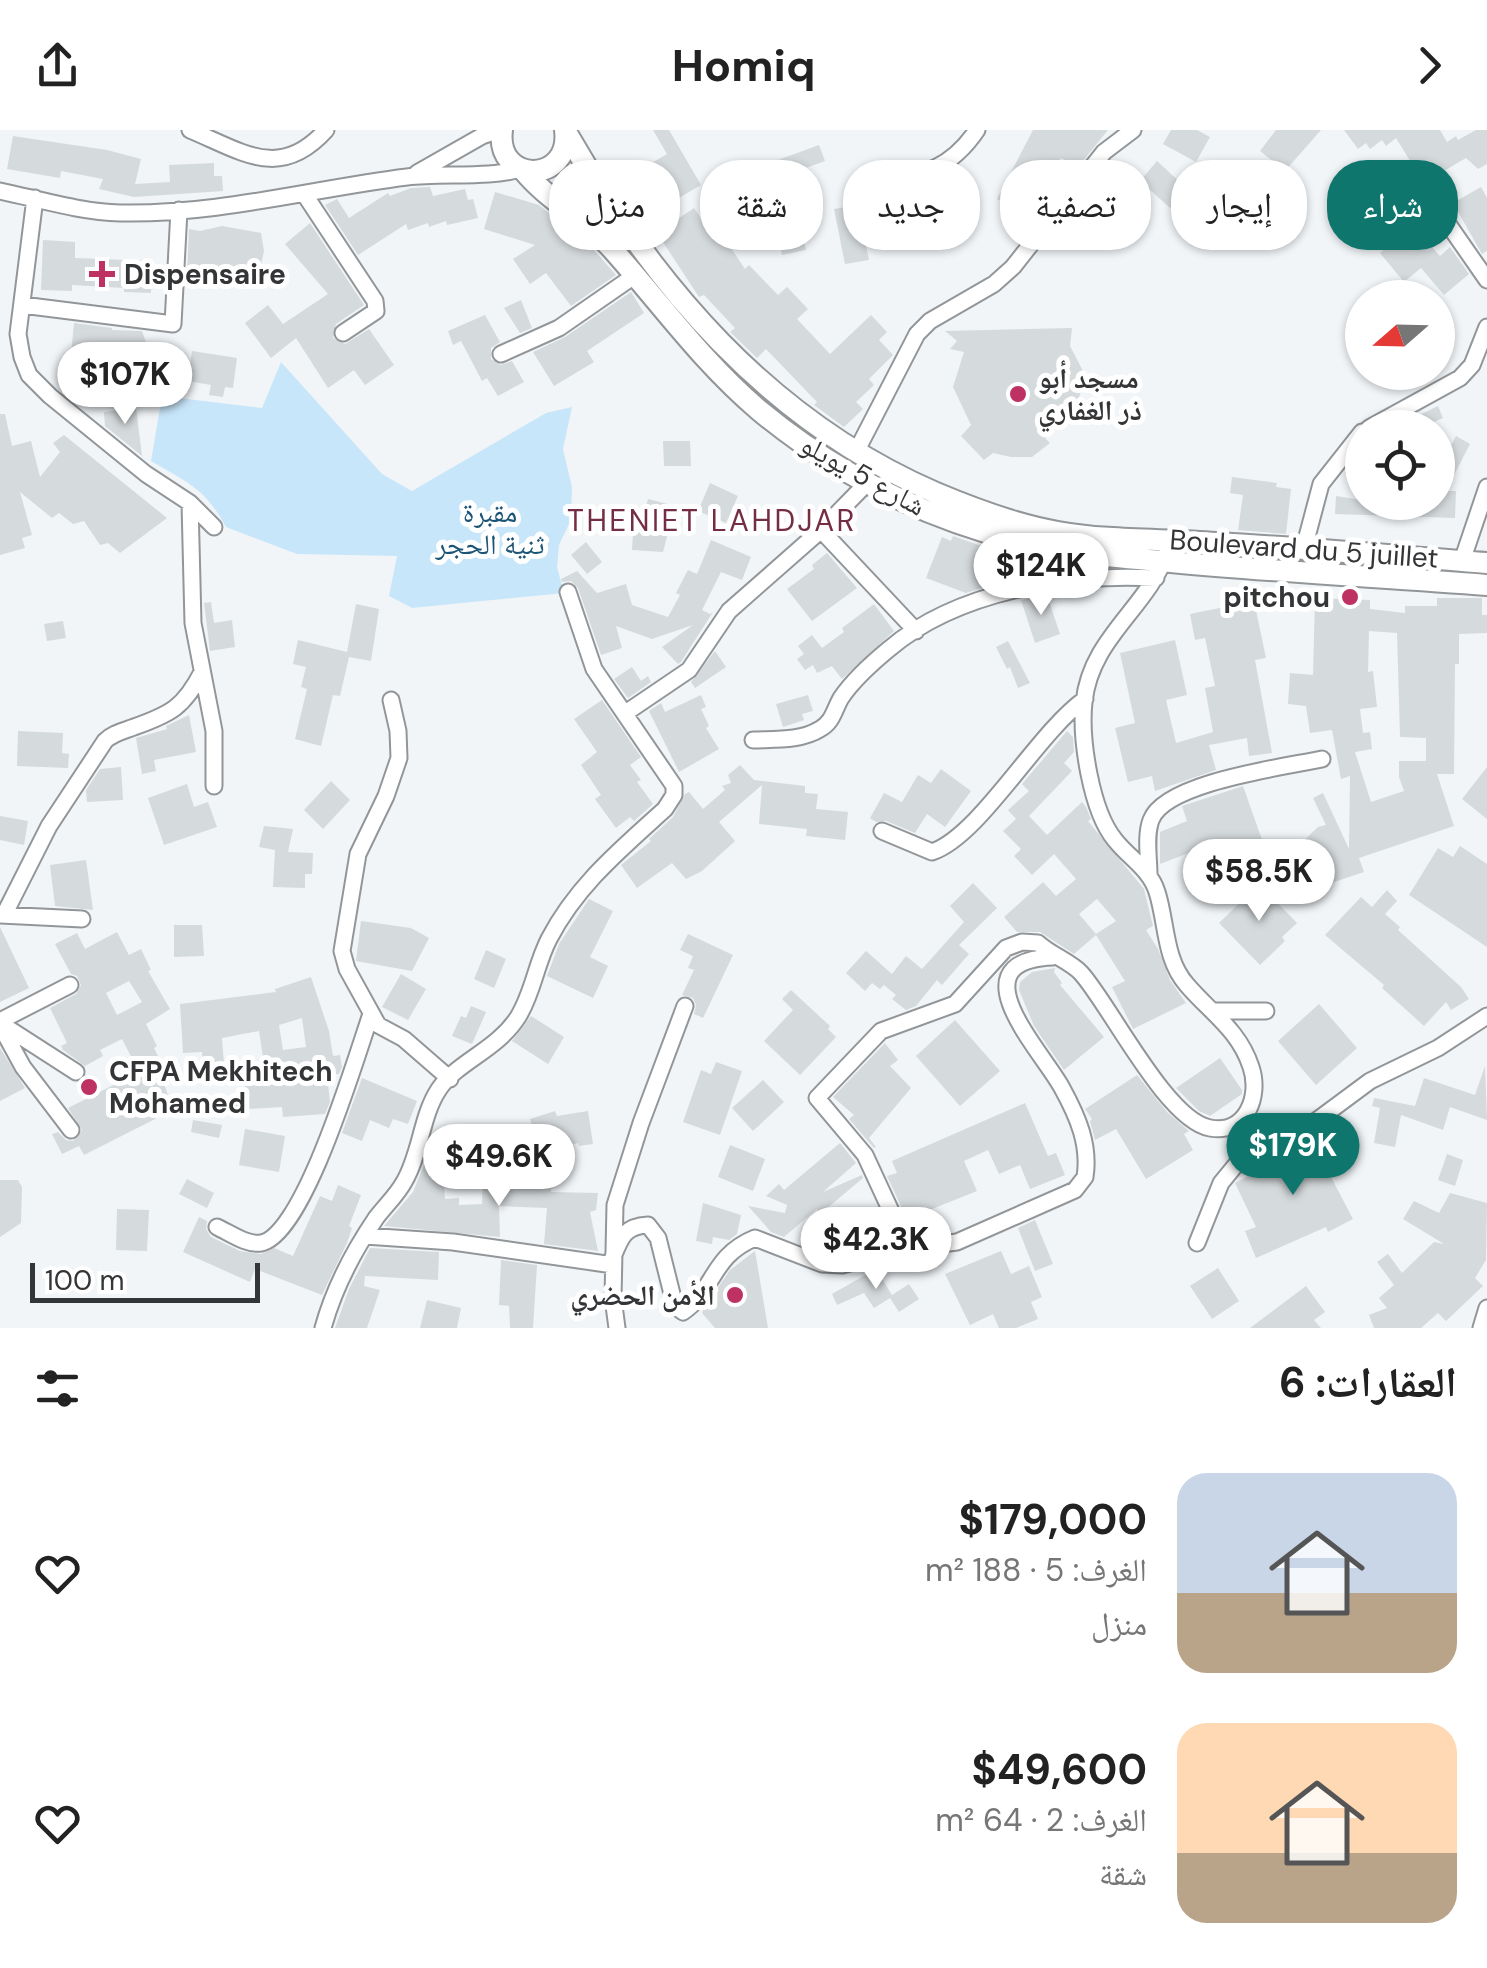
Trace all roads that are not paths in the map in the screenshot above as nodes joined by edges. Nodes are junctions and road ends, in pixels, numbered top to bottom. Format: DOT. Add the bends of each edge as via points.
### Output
graph roads {
  1 [pos="190,130"];
  2 [pos="326,130"];
  3 [pos="501,130"];
  4 [pos="565,130"];
  5 [pos="976,130"];
  6 [pos="1134,130"];
  7 [pos="951,160"];
  8 [pos="522,169"];
  9 [pos="408,177"];
  10 [pos="0,190"];
  11 [pos="305,195"];
  12 [pos="35,198"];
  13 [pos="179,210"];
  14 [pos="1458,239"];
  15 [pos="634,276"];
  16 [pos="1487,280"];
  17 [pos="22,305"];
  18 [pos="1487,327"];
  19 [pos="343,333"];
  20 [pos="501,354"];
  21 [pos="1402,410"];
  22 [pos="1345,451"];
  23 [pos="856,452"];
  24 [pos="868,483"];
  25 [pos="1487,488"];
  26 [pos="190,503"];
  27 [pos="1481,520"];
  28 [pos="214,527"];
  29 [pos="821,530"];
  30 [pos="1171,540"];
  31 [pos="1304,548"];
  32 [pos="1462,561"];
  33 [pos="1487,563"];
  34 [pos="1160,570"];
  35 [pos="1487,585"];
  36 [pos="568,592"];
  37 [pos="916,631"];
  38 [pos="202,672"];
  39 [pos="1084,699"];
  40 [pos="391,700"];
  41 [pos="626,712"];
  42 [pos="753,740"];
  43 [pos="1322,759"];
  44 [pos="214,786"];
  45 [pos="882,831"];
  46 [pos="1149,874"];
  47 [pos="2,915"];
  48 [pos="82,919"];
  49 [pos="1053,957"];
  50 [pos="70,985"];
  51 [pos="685,1006"];
  52 [pos="1215,1011"];
  53 [pos="1266,1011"];
  54 [pos="370,1014"];
  55 [pos="1487,1016"];
  56 [pos="0,1023"];
  57 [pos="76,1072"];
  58 [pos="450,1079"];
  59 [pos="71,1130"];
  60 [pos="217,1227"];
  61 [pos="365,1236"];
  62 [pos="1197,1244"];
  63 [pos="908,1248"];
  64 [pos="613,1261"];
  65 [pos="1487,1308"];
  66 [pos="323,1328"];
  67 [pos="618,1328"];
  68 [pos="1481,1328"];
  1 -- 2 [label="street" via="262,160 282,160"];
  3 -- 8 [label="main road" via="504,153"];
  3 -- 9 [label="street"];
  4 -- 8 [label="main road" via="563,152 553,164"];
  4 -- 23 [label="main road, Boulevard du 5 juillet" via="619,219 706,329 782,401"];
  5 -- 7 [label="street"];
  6 -- 23 [label="street" via="1104,152 1013,268 918,334"];
  8 -- 9 [label="street"];
  8 -- 15 [label="main road, شارع 5 يويلو" via="597,233"];
  9 -- 11 [label="street"];
  10 -- 12 [label="street"];
  11 -- 13 [label="street"];
  11 -- 19 [label="street" via="375,301 376,311"];
  12 -- 13 [label="street" via="115,213"];
  12 -- 17 [label="street"];
  13 -- 17 [label="street" via="172,324"];
  14 -- 16 [label="street"];
  15 -- 20 [label="street" via="559,328"];
  15 -- 24 [label="main road, شارع 5 يويلو" via="730,385"];
  17 -- 26 [label="street" via="18,334 29,375"];
  18 -- 21 [label="street" via="1460,378"];
  22 -- 31 [label="street" via="1321,484"];
  23 -- 30 [label="main road, Boulevard du 5 juillet" via="920,486 1023,524"];
  24 -- 29 [label="street"];
  24 -- 34 [label="main road, شارع 5 يويلو" via="944,518 1023,543"];
  25 -- 27 [label="street"];
  26 -- 28 [label="street"];
  26 -- 38 [label="street" via="193,624"];
  27 -- 32 [label="street"];
  29 -- 37 [label="street"];
  29 -- 41 [label="street" via="729,611 689,670"];
  30 -- 31 [label="main road, Boulevard du 5 juillet"];
  30 -- 34 [label="street"];
  31 -- 32 [label="main road, Boulevard du 5 juillet"];
  32 -- 33 [label="main road, Boulevard du 5 juillet"];
  34 -- 35 [label="main road, شارع 5 يويلو"];
  34 -- 37 [label="street" via="1022,586"];
  34 -- 39 [label="street" via="1109,636"];
  36 -- 41 [label="street" via="594,669"];
  37 -- 42 [label="street" via="860,676 821,729"];
  38 -- 44 [label="street" via="214,731"];
  38 -- 47 [label="street" via="182,705 105,741"];
  39 -- 45 [label="street" via="1065,712 945,848 932,852"];
  39 -- 46 [label="street" via="1087,752 1102,817 1114,840"];
  40 -- 54 [label="street" via="399,758 358,854 342,951"];
  41 -- 58 [label="street" via="674,795 571,902 517,1019"];
  43 -- 46 [label="street" via="1218,780 1160,806 1149,827"];
  46 -- 52 [label="street" via="1176,968"];
  47 -- 48 [label="street"];
  49 -- 52 [label="street" via="1080,971 1129,1048 1190,1118 1218,1129 1236,1124 1255,1092 1238,1038"];
  49 -- 63 [label="street" via="1014,967 1009,997 1084,1136 1085,1177 1076,1190 983,1232 937,1247"];
  49 -- 63 [label="street" via="1038,943 1006,948 955,1004 881,1032 816,1098 864,1155"];
  50 -- 56 [label="street"];
  51 -- 64 [label="street" via="615,1205"];
  52 -- 53 [label="street"];
  54 -- 58 [label="street"];
  54 -- 60 [label="street" via="338,1115 292,1213 260,1243"];
  55 -- 62 [label="street" via="1240,1161 1222,1183"];
  56 -- 57 [label="street"];
  56 -- 59 [label="street"];
  58 -- 61 [label="street" via="433,1100 403,1185"];
  61 -- 64 [label="street"];
  61 -- 66 [label="street"];
  63 -- 64 [label="street" via="822,1264 755,1238 722,1259 697,1302 683,1312 675,1306 658,1238 648,1224 622,1234"];
  64 -- 67 [label="street"];
  65 -- 68 [label="street"];
}
